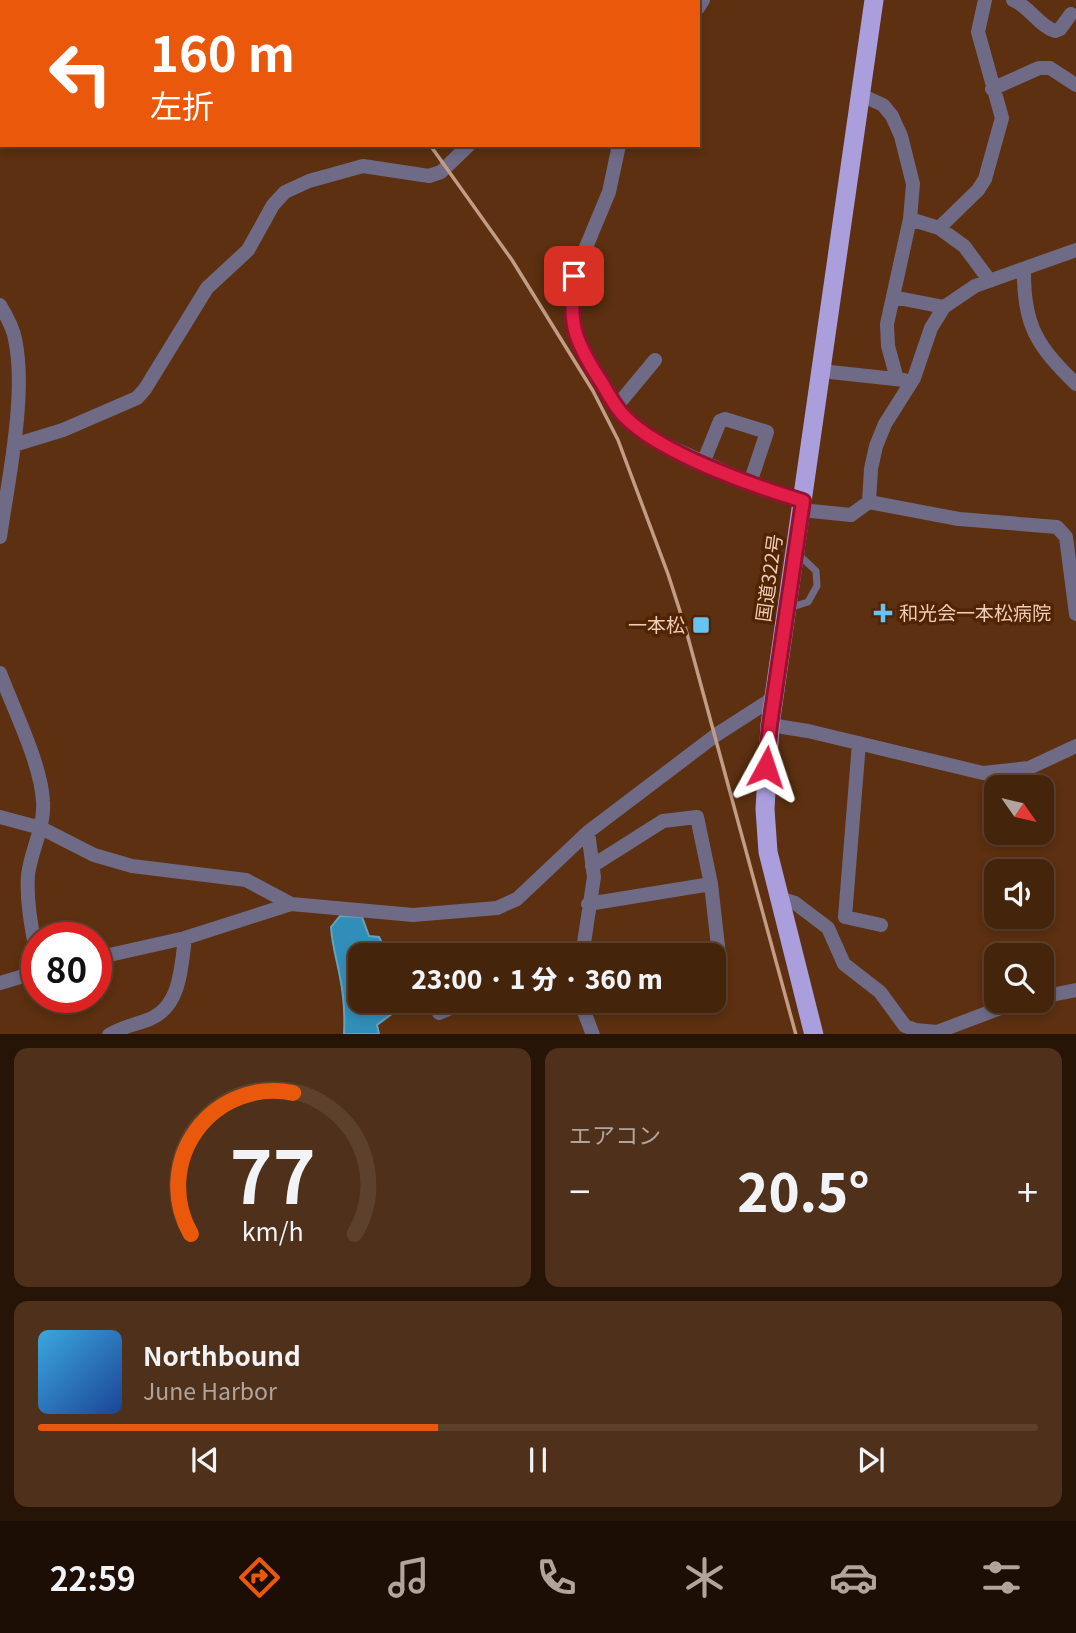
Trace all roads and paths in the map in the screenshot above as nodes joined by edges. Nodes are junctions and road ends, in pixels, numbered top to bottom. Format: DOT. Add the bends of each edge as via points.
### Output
graph roads {
  1 [pos="874,0"];
  2 [pos="985,0"];
  3 [pos="1013,0"];
  4 [pos="1071,14"];
  5 [pos="1076,85"];
  6 [pos="992,89"];
  7 [pos="861,95"];
  8 [pos="467,147"];
  9 [pos="619,147"];
  10 [pos="910,219"];
  11 [pos="939,228"];
  12 [pos="1076,250"];
  13 [pos="1024,269"];
  14 [pos="990,281"];
  15 [pos="893,297"];
  16 [pos="0,304"];
  17 [pos="944,307"];
  18 [pos="654,360"];
  19 [pos="821,371"];
  20 [pos="897,379"];
  21 [pos="912,381"];
  22 [pos="1076,384"];
  23 [pos="616,408"];
  24 [pos="14,445"];
  25 [pos="703,463"];
  26 [pos="750,483"];
  27 [pos="869,502"];
  28 [pos="802,505"];
  29 [pos="0,537"];
  30 [pos="1076,614"];
  31 [pos="0,673"];
  32 [pos="775,697"];
  33 [pos="770,725"];
  34 [pos="859,743"];
  35 [pos="1076,746"];
  36 [pos="0,817"];
  37 [pos="41,828"];
  38 [pos="588,832"];
  39 [pos="592,866"];
  40 [pos="711,884"];
  41 [pos="779,898"];
  42 [pos="291,904"];
  43 [pos="588,904"];
  44 [pos="32,922"];
  45 [pos="881,925"];
  46 [pos="185,938"];
  47 [pos="584,943"];
  48 [pos="718,943"];
  49 [pos="112,954"];
  50 [pos="21,977"];
  51 [pos="0,983"];
  52 [pos="1076,990"];
  53 [pos="1054,994"];
  54 [pos="587,1013"];
  55 [pos="987,1013"];
  56 [pos="109,1034"];
  57 [pos="593,1034"];
  58 [pos="814,1034"];
  1 -- 7 [label="highway, 国道322号"];
  2 -- 6 [label="street" via="978,32"];
  3 -- 4 [label="street" via="1055,31"];
  5 -- 6 [label="street" via="1051,68 1039,68"];
  6 -- 11 [label="street" via="1002,118 985,179"];
  7 -- 10 [label="street" via="883,105 901,136 913,184"];
  7 -- 19 [label="highway, 国道322号"];
  8 -- 24 [label="street" via="441,172 429,176 363,166 285,192 247,250 207,288 137,398 64,430"];
  9 -- 23 [label="street" via="609,192 574,276 571,299 580,348"];
  10 -- 11 [label="street"];
  10 -- 15 [label="street"];
  11 -- 14 [label="street" via="964,246"];
  12 -- 13 [label="street"];
  13 -- 14 [label="street"];
  13 -- 22 [label="street" via="1025,311 1041,347"];
  14 -- 17 [label="street"];
  15 -- 17 [label="street"];
  15 -- 20 [label="street" via="888,346"];
  16 -- 24 [label="street" via="15,339"];
  17 -- 21 [label="street" via="931,328"];
  18 -- 23 [label="street"];
  19 -- 20 [label="street"];
  19 -- 28 [label="highway, 国道322号"];
  20 -- 21 [label="street"];
  21 -- 27 [label="street" via="876,446"];
  23 -- 25 [label="street" via="647,436"];
  24 -- 29 [label="street"];
  25 -- 26 [label="street"];
  25 -- 26 [label="street" via="720,421 767,432"];
  26 -- 28 [label="street"];
  27 -- 28 [label="street" via="851,515"];
  27 -- 30 [label="street" via="959,519 1057,527 1066,537"];
  28 -- 32 [label="highway, 国道322号"];
  31 -- 37 [label="street" via="38,774 43,800"];
  32 -- 33 [label="highway, 国道322号"];
  32 -- 38 [label="street" via="716,735"];
  33 -- 34 [label="street"];
  33 -- 41 [label="highway, 国道322号" via="765,809 768,852"];
  34 -- 35 [label="street" via="983,773 1029,768"];
  34 -- 45 [label="street" via="845,917"];
  36 -- 37 [label="street"];
  37 -- 42 [label="street" via="94,855 132,866 246,880"];
  37 -- 44 [label="street" via="28,874"];
  38 -- 39 [label="street"];
  38 -- 42 [label="street" via="517,899 497,908 413,915"];
  39 -- 40 [label="street" via="663,821 697,817"];
  39 -- 43 [label="street"];
  40 -- 43 [label="street"];
  40 -- 48 [label="street"];
  41 -- 55 [label="street" via="795,903 828,928 844,964 880,992 905,1026 937,1032"];
  41 -- 58 [label="highway, 国道322号"];
  42 -- 46 [label="street"];
  43 -- 47 [label="street"];
  46 -- 49 [label="street"];
  46 -- 56 [label="street" via="177,991 164,1009 151,1019"];
  50 -- 51 [label="street"];
  52 -- 53 [label="street"];
  54 -- 57 [label="street"];
}
